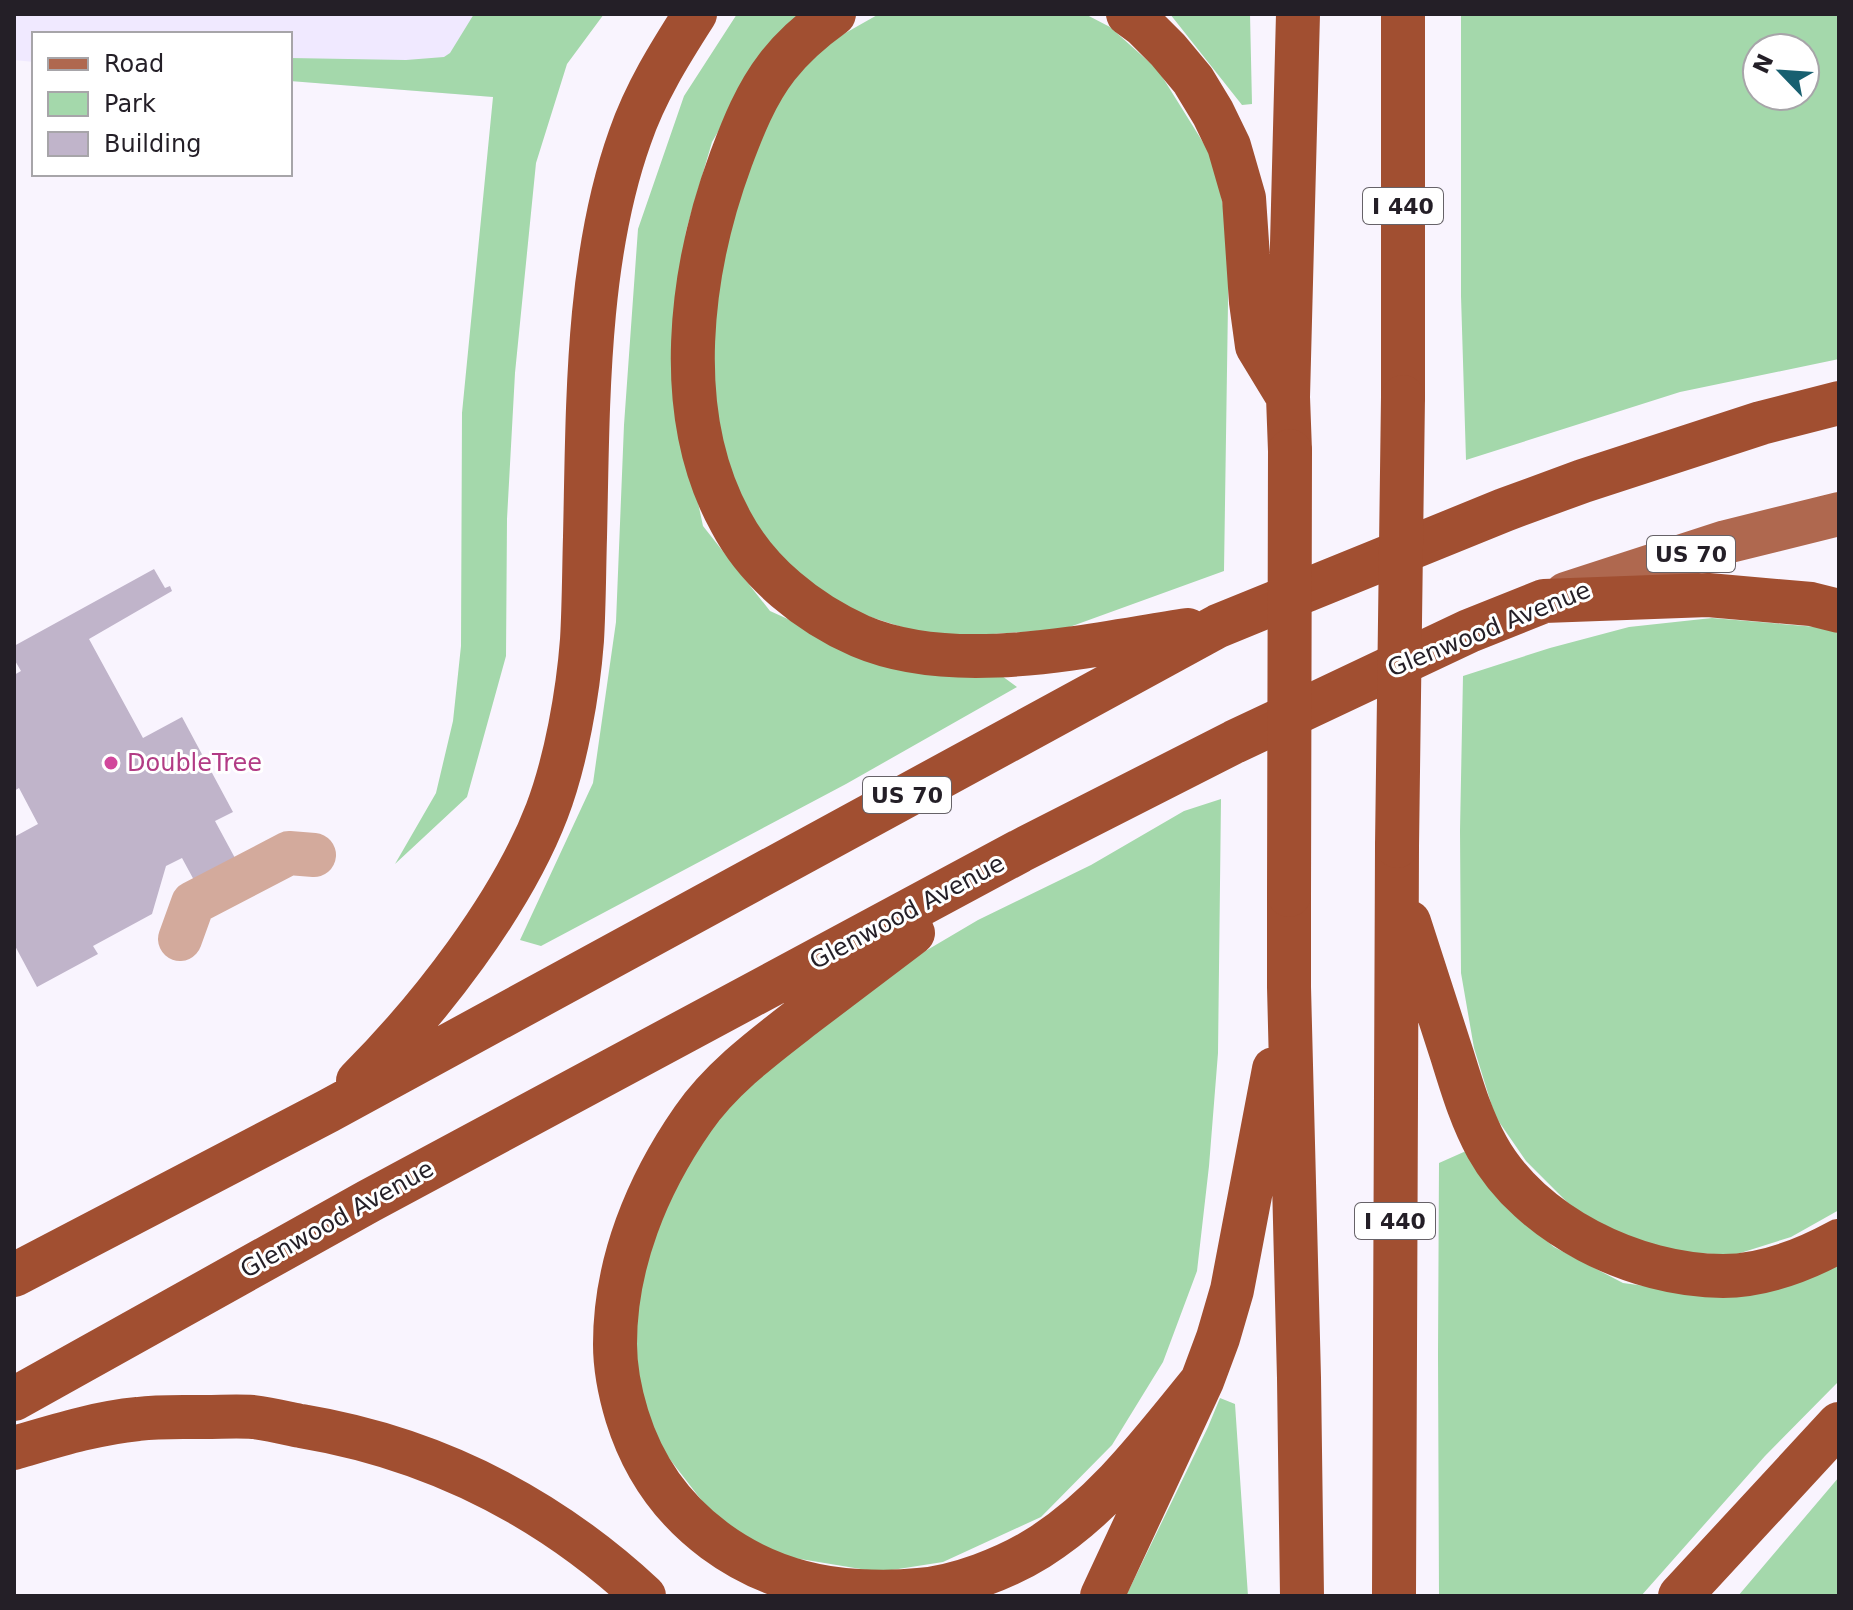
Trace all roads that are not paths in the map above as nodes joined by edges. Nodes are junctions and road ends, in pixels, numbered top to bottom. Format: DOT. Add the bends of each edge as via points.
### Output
graph roads {
  1 [pos="695,14"];
  2 [pos="834,14"];
  3 [pos="1128,14"];
  4 [pos="1298,14"];
  5 [pos="1403,14"];
  6 [pos="1288,397"];
  7 [pos="1839,403"];
  8 [pos="1839,514"];
  9 [pos="1544,601"];
  10 [pos="1839,611"];
  11 [pos="1218,626"];
  12 [pos="1020,851"];
  13 [pos="314,855"];
  14 [pos="1397,865"];
  15 [pos="180,939"];
  16 [pos="1289,987"];
  17 [pos="328,1111"];
  18 [pos="1839,1241"];
  19 [pos="14,1275"];
  20 [pos="1202,1381"];
  21 [pos="14,1399"];
  22 [pos="1839,1424"];
  23 [pos="14,1448"];
  24 [pos="644,1596"];
  25 [pos="1102,1596"];
  26 [pos="1302,1596"];
  27 [pos="1394,1596"];
  28 [pos="1680,1596"];
  1 -- 17 [label="highway" via="631,133 606,224 591,358 582,641 562,758 547,810 522,866 462,958 383,1056"];
  2 -- 11 [label="highway" via="795,47 764,88 733,153 706,239 694,316 696,403 707,462 731,523 776,581 807,606 888,645 929,653 1009,656"];
  3 -- 6 [label="highway" via="1193,80 1229,146 1244,198 1257,346"];
  4 -- 6 [label="highway"];
  5 -- 14 [label="highway, I 440, bridge"];
  6 -- 16 [label="highway, bridge"];
  7 -- 11 [label="highway, US 70" via="1583,481"];
  8 -- 9 [label="main road, Glenwood Avenue / US 70" via="1726,542"];
  9 -- 10 [label="highway" via="1708,595"];
  9 -- 12 [label="highway, Glenwood Avenue / US 70" via="1234,742"];
  11 -- 17 [label="highway, US 70"];
  12 -- 20 [label="highway" via="764,1046 695,1116 665,1162 625,1260 614,1346 632,1431 669,1498 706,1534 743,1558 831,1588 922,1590 1007,1564 1074,1523 1128,1471"];
  12 -- 21 [label="highway, Glenwood Avenue / US 70" via="369,1201"];
  13 -- 15 [label="lane" via="289,853 193,903"];
  14 -- 18 [label="highway" via="1471,1115 1504,1173 1535,1204 1568,1230 1606,1249 1687,1274 1757,1272"];
  14 -- 27 [label="highway, I 440"];
  16 -- 20 [label="highway" via="1232,1290"];
  16 -- 26 [label="highway"];
  17 -- 19 [label="highway, US 70"];
  20 -- 25 [label="highway"];
  22 -- 28 [label="highway"];
  23 -- 24 [label="highway" via="139,1418 254,1417 341,1433 429,1460 504,1493"];
}
